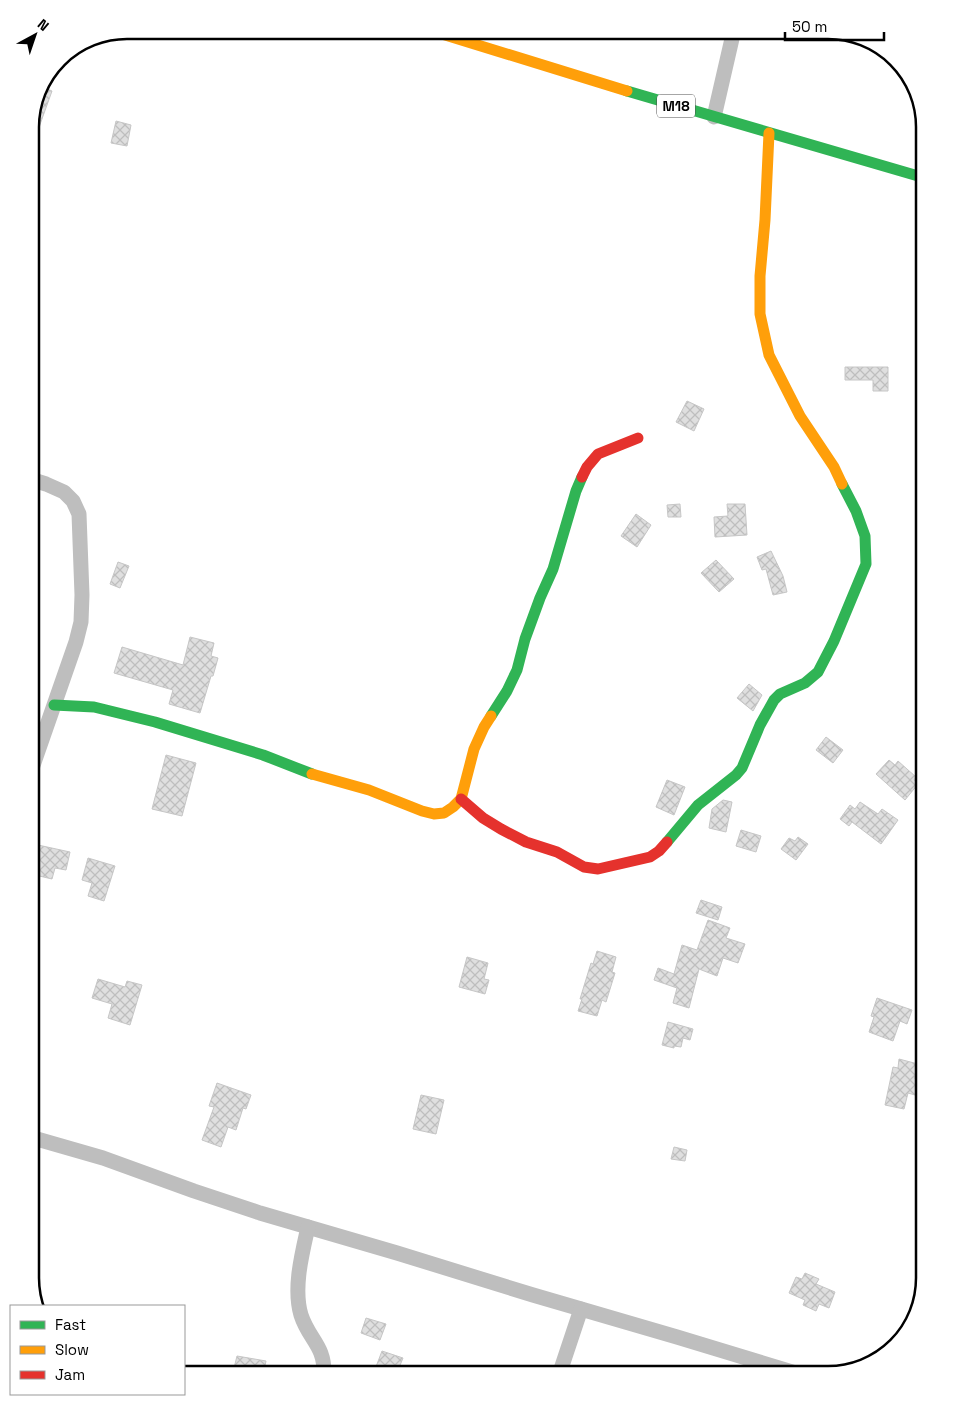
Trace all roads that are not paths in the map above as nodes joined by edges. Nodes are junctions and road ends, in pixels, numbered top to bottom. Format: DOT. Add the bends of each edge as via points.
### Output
graph roads {
  1 [pos="458,39"];
  2 [pos="732,39"];
  3 [pos="714,118"];
  4 [pos="770,133"];
  5 [pos="916,175"];
  6 [pos="638,438"];
  7 [pos="39,482"];
  8 [pos="54,704"];
  9 [pos="39,748"];
  10 [pos="461,799"];
  11 [pos="39,1140"];
  12 [pos="308,1227"];
  13 [pos="581,1309"];
  14 [pos="325,1366"];
  15 [pos="562,1366"];
  16 [pos="772,1366"];
  1 -- 3 [label="street, M18"];
  2 -- 3 [label="street"];
  3 -- 4 [label="street, M18"];
  4 -- 5 [label="street, M18"];
  4 -- 10 [label="street" via="760,276 760,314 769,355 800,416 834,467 856,511 864,536 866,564 834,641 818,672 774,700 742,768 708,796 650,857 598,869 584,867 501,829"];
  6 -- 10 [label="street" via="598,454 587,467 576,491 553,569 525,639 517,670 484,727"];
  7 -- 8 [label="street" via="64,492 79,514 81,622"];
  8 -- 9 [label="street"];
  8 -- 10 [label="street" via="94,707 155,722 434,814 444,813"];
  11 -- 12 [label="street"];
  12 -- 13 [label="street"];
  12 -- 14 [label="street" via="300,1262 298,1299 300,1313 321,1352"];
  13 -- 15 [label="street"];
  13 -- 16 [label="street"];
}
